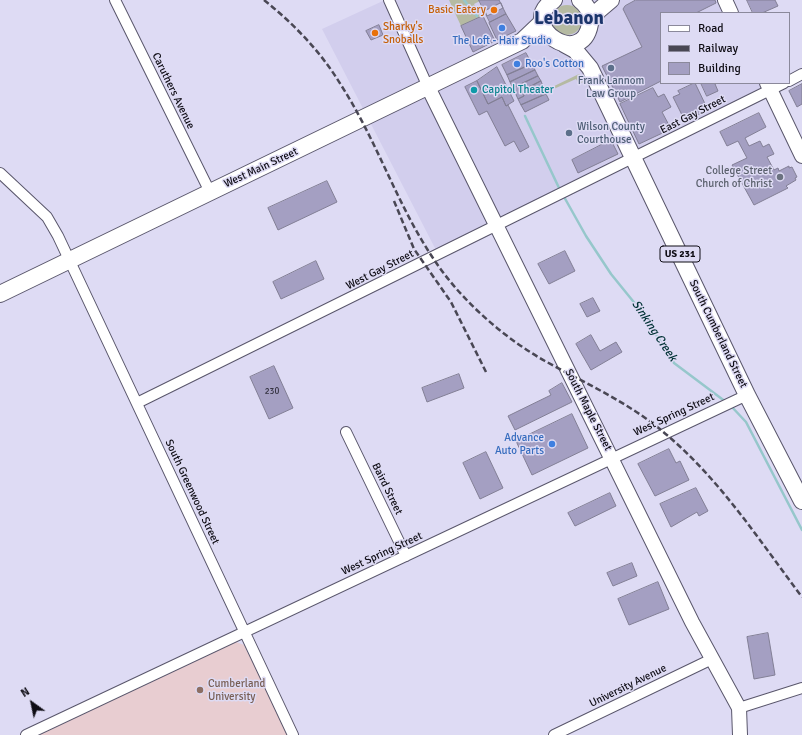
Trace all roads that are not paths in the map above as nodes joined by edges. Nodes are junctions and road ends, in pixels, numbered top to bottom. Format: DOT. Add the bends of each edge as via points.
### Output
graph roads {
  1 [pos="115,0"];
  2 [pos="389,0"];
  3 [pos="580,0"];
  4 [pos="584,0"];
  5 [pos="592,0"];
  6 [pos="612,0"];
  7 [pos="725,0"];
  8 [pos="549,2"];
  9 [pos="731,12"];
  10 [pos="542,22"];
  11 [pos="590,26"];
  12 [pos="522,41"];
  13 [pos="558,42"];
  14 [pos="590,68"];
  15 [pos="802,74"];
  16 [pos="790,80"];
  17 [pos="779,84"];
  18 [pos="769,86"];
  19 [pos="428,87"];
  20 [pos="802,156"];
  21 [pos="634,158"];
  22 [pos="0,173"];
  23 [pos="210,192"];
  24 [pos="497,225"];
  25 [pos="69,260"];
  26 [pos="0,294"];
  27 [pos="740,398"];
  28 [pos="137,403"];
  29 [pos="346,432"];
  30 [pos="612,458"];
  31 [pos="802,501"];
  32 [pos="406,556"];
  33 [pos="244,632"];
  34 [pos="712,659"];
  35 [pos="802,688"];
  36 [pos="739,708"];
  37 [pos="26,735"];
  38 [pos="293,735"];
  39 [pos="554,735"];
  40 [pos="740,735"];
  1 -- 23 [label="street, Caruthers Avenue"];
  2 -- 19 [label="street"];
  3 -- 11 [label="main road" via="589,11"];
  4 -- 5 [label="main road"];
  6 -- 11 [label="main road, West Main Street" via="598,11"];
  7 -- 9 [label="street"];
  8 -- 10 [label="main road"];
  10 -- 12 [label="main road, West Main Street"];
  10 -- 13 [label="main road, US 231" via="546,32"];
  11 -- 13 [label="main road, West Main Street" via="579,41"];
  11 -- 14 [label="main road" via="587,41"];
  12 -- 13 [label="main road, West Main Street"];
  12 -- 19 [label="main road, West Main Street"];
  13 -- 14 [label="main road, South Cumberland Street / US 231" via="575,50"];
  14 -- 21 [label="main road, South Cumberland Street / US 231"];
  15 -- 16 [label="street"];
  17 -- 18 [label="street, East Gay Street"];
  18 -- 20 [label="street"];
  18 -- 21 [label="street, East Gay Street"];
  19 -- 23 [label="main road, West Main Street"];
  19 -- 24 [label="street, South Maple Street"];
  21 -- 24 [label="street, West Gay Street"];
  21 -- 27 [label="main road, South Cumberland Street / US 231"];
  22 -- 25 [label="street, South Greenwood Street" via="47,217"];
  23 -- 25 [label="main road, West Main Street"];
  24 -- 28 [label="street, West Gay Street"];
  24 -- 30 [label="street, South Maple Street"];
  25 -- 26 [label="main road, West Main Street"];
  25 -- 28 [label="street, South Greenwood Street"];
  27 -- 30 [label="street, West Spring Street"];
  27 -- 31 [label="main road, South Cumberland Street / US 231"];
  28 -- 33 [label="street, South Greenwood Street"];
  29 -- 32 [label="street, Baird Street"];
  30 -- 32 [label="street, West Spring Street"];
  30 -- 34 [label="street, South Maple Street"];
  32 -- 33 [label="street, West Spring Street"];
  33 -- 37 [label="street, West Spring Street"];
  33 -- 38 [label="street, South Greenwood Street"];
  34 -- 36 [label="street, South Maple Street"];
  34 -- 39 [label="street, University Avenue"];
  35 -- 36 [label="street"];
  36 -- 40 [label="street, South Maple Street"];
}
